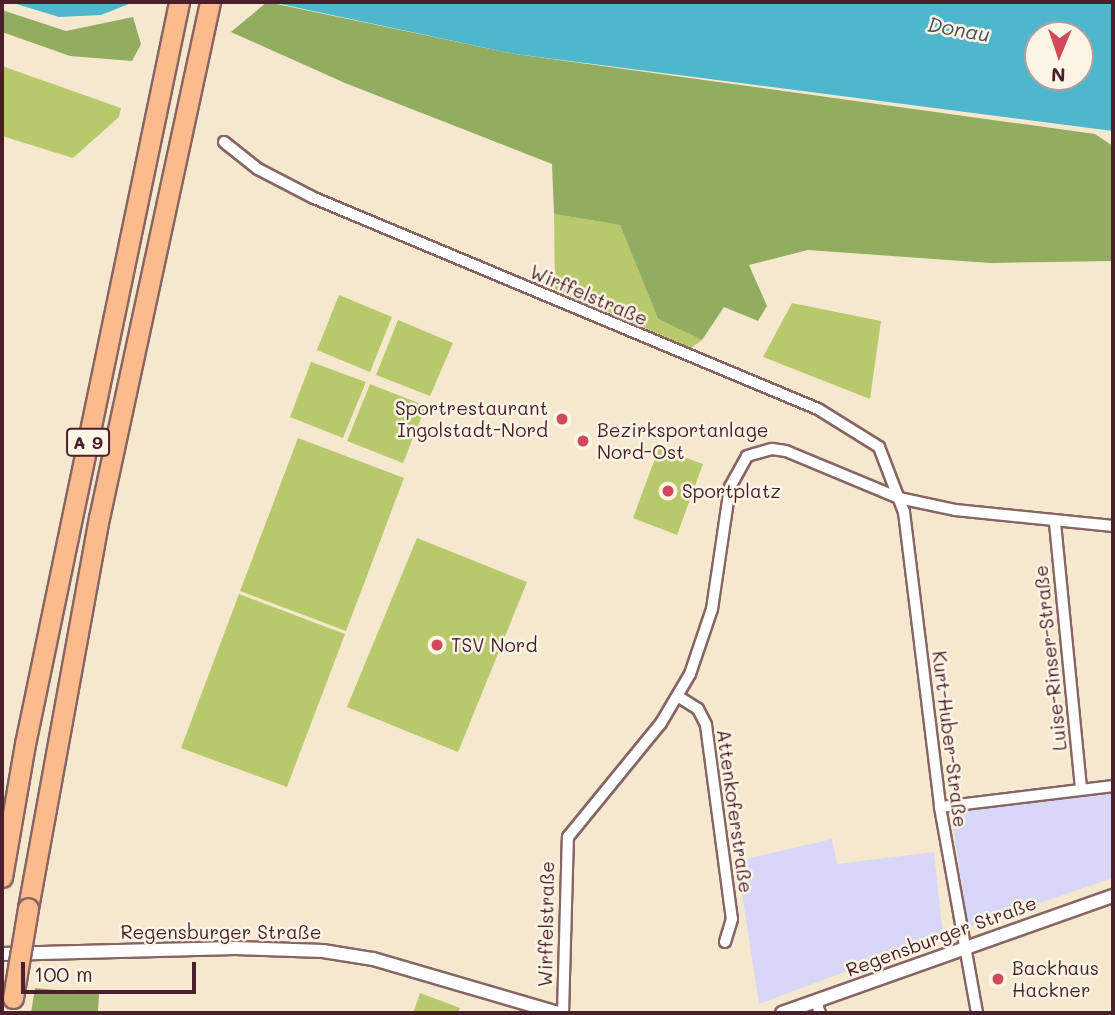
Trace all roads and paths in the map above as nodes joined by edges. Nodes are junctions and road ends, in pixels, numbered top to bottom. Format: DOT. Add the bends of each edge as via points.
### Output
graph roads {
  1 [pos="179,2"];
  2 [pos="211,2"];
  3 [pos="224,142"];
  4 [pos="888,471"];
  5 [pos="899,498"];
  6 [pos="1055,523"];
  7 [pos="1113,526"];
  8 [pos="679,697"];
  9 [pos="1113,786"];
  10 [pos="1081,789"];
  11 [pos="940,807"];
  12 [pos="2,877"];
  13 [pos="1113,896"];
  14 [pos="725,942"];
  15 [pos="964,947"];
  16 [pos="2,954"];
  17 [pos="12,1005"];
  18 [pos="818,1007"];
  19 [pos="560,1013"];
  20 [pos="782,1013"];
  21 [pos="977,1013"];
  1 -- 12 [label="highway, A 9" via="25,744"];
  2 -- 17 [label="highway, A 9, bridge" via="99,518"];
  3 -- 4 [label="street, Wirffelstraße" via="258,169 325,203 818,409 879,447"];
  4 -- 5 [label="street, Kurt-Huber-Straße"];
  5 -- 6 [label="street"];
  5 -- 8 [label="street, Wirffelstraße" via="786,451 760,451 739,465 730,487 712,609"];
  5 -- 11 [label="street, Kurt-Huber-Straße"];
  6 -- 7 [label="street"];
  6 -- 10 [label="street, Luise-Rinser-Straße"];
  8 -- 14 [label="street, Attenkoferstraße" via="698,709 706,725 732,919"];
  8 -- 19 [label="street, Wirffelstraße" via="568,837"];
  9 -- 10 [label="street"];
  10 -- 11 [label="street"];
  11 -- 15 [label="street, Kurt-Huber-Straße"];
  13 -- 15 [label="street, Regensburger Straße"];
  15 -- 18 [label="street, Regensburger Straße"];
  15 -- 21 [label="street, Kurt-Huber-Straße"];
  16 -- 19 [label="street, Regensburger Straße" via="235,948 323,951 373,959"];
  18 -- 20 [label="street, Regensburger Straße"];
}
